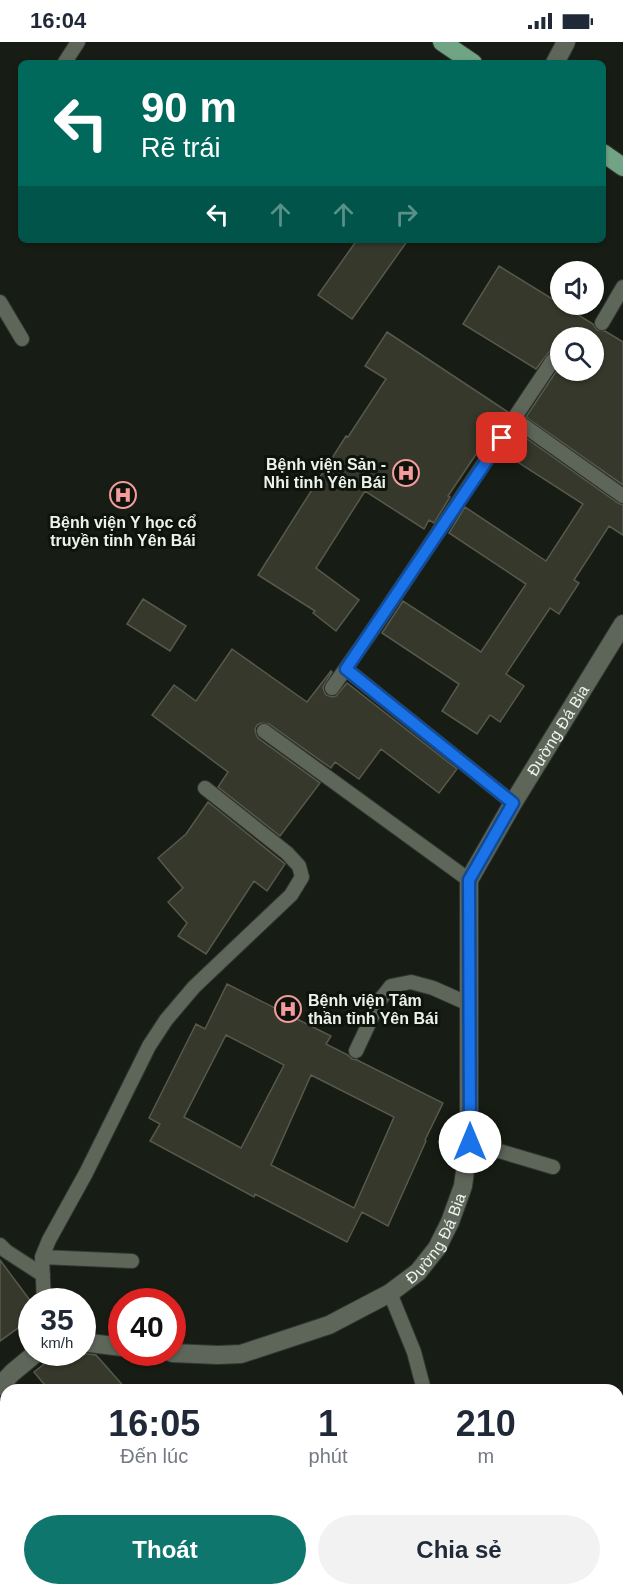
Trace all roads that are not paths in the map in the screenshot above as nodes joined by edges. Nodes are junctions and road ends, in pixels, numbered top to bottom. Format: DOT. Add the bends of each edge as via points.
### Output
graph roads {
  1 [pos="78,42"];
  2 [pos="442,42"];
  3 [pos="566,42"];
  4 [pos="66,60"];
  5 [pos="461,60"];
  6 [pos="557,60"];
  7 [pos="606,155"];
  8 [pos="623,167"];
  9 [pos="623,287"];
  10 [pos="0,302"];
  11 [pos="602,323"];
  12 [pos="22,339"];
  13 [pos="550,364"];
  14 [pos="523,424"];
  15 [pos="623,496"];
  16 [pos="623,624"];
  17 [pos="346,669"];
  18 [pos="332,688"];
  19 [pos="264,730"];
  20 [pos="205,788"];
  21 [pos="513,803"];
  22 [pos="469,880"];
  23 [pos="469,1004"];
  24 [pos="356,1051"];
  25 [pos="470,1142"];
  26 [pos="553,1167"];
  27 [pos="0,1245"];
  28 [pos="42,1257"];
  29 [pos="132,1261"];
  30 [pos="43,1275"];
  31 [pos="43,1288"];
  32 [pos="390,1293"];
  33 [pos="186,1354"];
  34 [pos="20,1366"];
  35 [pos="2,1384"];
  36 [pos="422,1384"];
  1 -- 4 [label="lane"];
  2 -- 5 [label="main road"];
  3 -- 6 [label="street"];
  7 -- 8 [label="main road"];
  9 -- 11 [label="lane"];
  10 -- 12 [label="lane"];
  13 -- 17 [label="lane"];
  14 -- 15 [label="lane"];
  16 -- 21 [label="street, Đường Đá Bia"];
  17 -- 18 [label="lane"];
  17 -- 21 [label="lane"];
  19 -- 22 [label="lane"];
  20 -- 28 [label="lane" via="287,853 299,866 302,877 291,895 194,987 166,1020 149,1046"];
  21 -- 22 [label="street, Đường Đá Bia"];
  22 -- 23 [label="street, Đường Đá Bia"];
  23 -- 24 [label="lane" via="411,982 391,986 380,1000"];
  23 -- 25 [label="street, Đường Đá Bia"];
  25 -- 26 [label="lane"];
  25 -- 32 [label="street, Đường Đá Bia" via="464,1186 437,1248 418,1272"];
  27 -- 30 [label="lane"];
  28 -- 29 [label="lane"];
  28 -- 30 [label="lane"];
  30 -- 31 [label="lane"];
  32 -- 33 [label="street, Đường Đá Bia" via="329,1325 252,1351"];
  32 -- 36 [label="lane"];
  34 -- 35 [label="street"];
}
